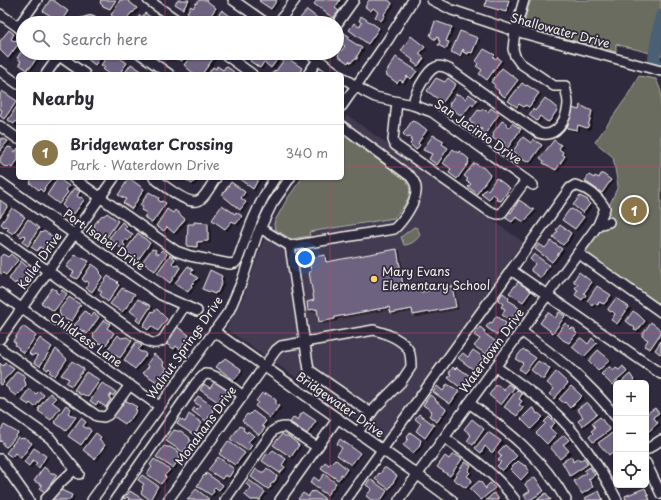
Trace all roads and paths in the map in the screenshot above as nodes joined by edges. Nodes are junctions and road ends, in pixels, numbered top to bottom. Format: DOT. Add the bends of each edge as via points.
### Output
graph roads {
  1 [pos="37,0"];
  2 [pos="148,0"];
  3 [pos="233,0"];
  4 [pos="295,0"];
  5 [pos="354,0"];
  6 [pos="413,0"];
  7 [pos="432,0"];
  8 [pos="524,0"];
  9 [pos="0,14"];
  10 [pos="28,16"];
  11 [pos="170,16"];
  12 [pos="256,16"];
  13 [pos="283,16"];
  14 [pos="343,16"];
  15 [pos="16,25"];
  16 [pos="515,31"];
  17 [pos="54,60"];
  18 [pos="66,60"];
  19 [pos="149,60"];
  20 [pos="233,60"];
  21 [pos="313,60"];
  22 [pos="319,60"];
  23 [pos="0,71"];
  24 [pos="661,71"];
  25 [pos="47,72"];
  26 [pos="83,72"];
  27 [pos="166,72"];
  28 [pos="249,72"];
  29 [pos="309,72"];
  30 [pos="335,72"];
  31 [pos="344,77"];
  32 [pos="16,83"];
  33 [pos="356,86"];
  34 [pos="397,102"];
  35 [pos="344,103"];
  36 [pos="413,105"];
  37 [pos="0,126"];
  38 [pos="344,127"];
  39 [pos="16,138"];
  40 [pos="77,180"];
  41 [pos="113,180"];
  42 [pos="157,180"];
  43 [pos="215,180"];
  44 [pos="274,180"];
  45 [pos="289,180"];
  46 [pos="0,182"];
  47 [pos="100,197"];
  48 [pos="609,222"];
  49 [pos="598,226"];
  50 [pos="260,228"];
  51 [pos="74,234"];
  52 [pos="0,237"];
  53 [pos="290,246"];
  54 [pos="578,253"];
  55 [pos="511,270"];
  56 [pos="48,271"];
  57 [pos="0,293"];
  58 [pos="548,295"];
  59 [pos="185,305"];
  60 [pos="22,308"];
  61 [pos="198,311"];
  62 [pos="661,312"];
  63 [pos="214,331"];
  64 [pos="521,332"];
  65 [pos="0,339"];
  66 [pos="305,343"];
  67 [pos="0,348"];
  68 [pos="264,366"];
  69 [pos="496,366"];
  70 [pos="661,374"];
  71 [pos="130,385"];
  72 [pos="243,396"];
  73 [pos="0,403"];
  74 [pos="470,403"];
  75 [pos="159,406"];
  76 [pos="371,413"];
  77 [pos="615,416"];
  78 [pos="338,418"];
  79 [pos="358,432"];
  80 [pos="445,438"];
  81 [pos="661,440"];
  82 [pos="317,448"];
  83 [pos="649,448"];
  84 [pos="383,450"];
  85 [pos="0,460"];
  86 [pos="649,469"];
  87 [pos="418,474"];
  88 [pos="661,494"];
  89 [pos="29,500"];
  90 [pos="45,500"];
  91 [pos="92,500"];
  92 [pos="115,500"];
  93 [pos="168,500"];
  94 [pos="225,500"];
  95 [pos="280,500"];
  96 [pos="346,500"];
  97 [pos="399,500"];
  98 [pos="452,500"];
  99 [pos="515,500"];
  100 [pos="566,500"];
  101 [pos="617,500"];
  1 -- 10 [label="street"];
  2 -- 11 [label="street"];
  3 -- 12 [label="street"];
  4 -- 13 [label="street"];
  5 -- 14 [label="street"];
  6 -- 33 [label="street"];
  7 -- 16 [label="street, Shallowater Drive" via="452,10"];
  8 -- 16 [label="street"];
  9 -- 15 [label="street"];
  16 -- 24 [label="street, Shallowater Drive"];
  16 -- 36 [label="street" via="513,49 520,63 554,86 565,86 568,104 566,114 555,131 548,135 539,133 444,67 435,67 431,70 417,91"];
  17 -- 25 [label="street"];
  18 -- 26 [label="street"];
  19 -- 27 [label="street"];
  20 -- 28 [label="street"];
  21 -- 29 [label="street"];
  22 -- 30 [label="street"];
  23 -- 32 [label="street"];
  31 -- 33 [label="street, San Jacinto Drive"];
  33 -- 34 [label="street, San Jacinto Drive" via="376,97"];
  33 -- 35 [label="street"];
  34 -- 36 [label="street, San Jacinto Drive"];
  34 -- 36 [label="street, San Jacinto Drive" via="393,140 395,145 489,211 501,214 530,182 432,112"];
  37 -- 39 [label="street"];
  38 -- 53 [label="street" via="412,177 417,189 413,203 394,229"];
  40 -- 47 [label="street"];
  41 -- 47 [label="street, Keller Drive"];
  42 -- 43 [label="street" via="185,200 193,202 200,200"];
  44 -- 47 [label="street" via="255,214 238,259 230,264 176,251"];
  45 -- 50 [label="street, Walnut Springs Drive"];
  46 -- 51 [label="street, Port Isabel Drive"];
  47 -- 51 [label="street, Keller Drive"];
  48 -- 49 [label="street"];
  49 -- 54 [label="street, Waterdown Drive"];
  49 -- 55 [label="street, Waterdown Drive" via="605,208 599,198 575,185 570,188"];
  50 -- 53 [label="street"];
  50 -- 63 [label="street, Walnut Springs Drive" via="229,311"];
  51 -- 56 [label="street, Keller Drive"];
  51 -- 59 [label="street, Port Isabel Drive" via="161,295"];
  52 -- 56 [label="street"];
  53 -- 66 [label="street"];
  54 -- 58 [label="street, Waterdown Drive"];
  54 -- 62 [label="street"];
  55 -- 58 [label="street"];
  55 -- 84 [label="street"];
  56 -- 59 [label="street" via="152,344 162,341"];
  56 -- 60 [label="street, Keller Drive"];
  57 -- 60 [label="street, Childress Lane"];
  58 -- 64 [label="street, Waterdown Drive"];
  58 -- 70 [label="street"];
  59 -- 61 [label="street, Port Isabel Drive"];
  60 -- 65 [label="street, Keller Drive"];
  60 -- 71 [label="street, Childress Lane"];
  63 -- 68 [label="street, Bridgewater Drive"];
  63 -- 75 [label="street, Walnut Springs Drive"];
  64 -- 69 [label="street, Waterdown Drive"];
  64 -- 77 [label="street" via="568,366"];
  66 -- 68 [label="street, Monahans Drive" via="281,346"];
  66 -- 76 [label="street" via="309,370"];
  66 -- 76 [label="street, Monahans Drive" via="374,330 388,333 409,350 411,367 402,382"];
  67 -- 71 [label="street" via="97,416 108,415"];
  68 -- 72 [label="street, Monahans Drive"];
  68 -- 78 [label="street, Bridgewater Drive"];
  69 -- 74 [label="street, Waterdown Drive"];
  69 -- 101 [label="street" via="553,410 573,432 591,455"];
  71 -- 75 [label="street, Childress Lane"];
  72 -- 92 [label="street" via="216,377 205,374 196,383"];
  72 -- 93 [label="street, Monahans Drive"];
  73 -- 90 [label="street" via="50,438 77,471 60,483"];
  74 -- 80 [label="street, Waterdown Drive"];
  74 -- 100 [label="street" via="532,453"];
  75 -- 91 [label="street, Walnut Springs Drive"];
  76 -- 79 [label="street, Monahans Drive"];
  78 -- 79 [label="street, Bridgewater Drive"];
  78 -- 82 [label="street"];
  79 -- 84 [label="street, Bridgewater Drive"];
  80 -- 87 [label="street, Waterdown Drive"];
  80 -- 99 [label="street" via="484,466"];
  81 -- 83 [label="street"];
  82 -- 94 [label="street" via="286,427 276,429"];
  82 -- 95 [label="street"];
  84 -- 87 [label="street, Bridgewater Drive"];
  84 -- 96 [label="street"];
  85 -- 89 [label="street"];
  86 -- 88 [label="street"];
  87 -- 97 [label="street, Waterdown Drive"];
  87 -- 98 [label="street, Bridgewater Drive"];
}
